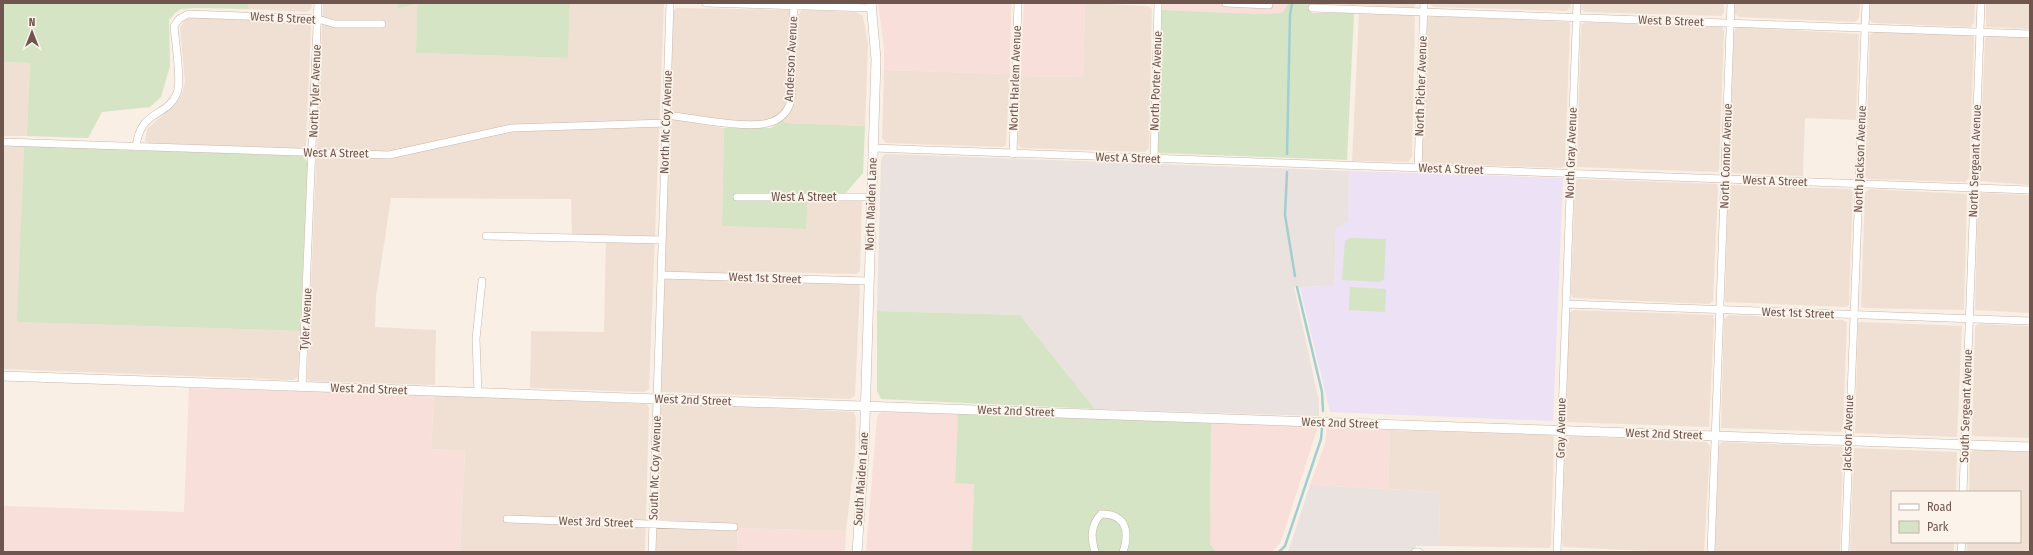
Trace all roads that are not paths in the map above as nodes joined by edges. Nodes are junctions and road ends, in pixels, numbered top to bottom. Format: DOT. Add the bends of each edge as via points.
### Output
graph roads {
  1 [pos="318,3"];
  2 [pos="670,3"];
  3 [pos="706,3"];
  4 [pos="1018,3"];
  5 [pos="1158,3"];
  6 [pos="1226,3"];
  7 [pos="1241,3"];
  8 [pos="1424,3"];
  9 [pos="1577,3"];
  10 [pos="1731,3"];
  11 [pos="1866,3"];
  12 [pos="1981,3"];
  13 [pos="793,4"];
  14 [pos="1270,4"];
  15 [pos="872,6"];
  16 [pos="1312,8"];
  17 [pos="1423,12"];
  18 [pos="1577,17"];
  19 [pos="318,19"];
  20 [pos="1731,23"];
  21 [pos="382,24"];
  22 [pos="1865,28"];
  23 [pos="1980,32"];
  24 [pos="2030,34"];
  25 [pos="667,115"];
  26 [pos="666,123"];
  27 [pos="3,142"];
  28 [pos="136,147"];
  29 [pos="873,148"];
  30 [pos="313,153"];
  31 [pos="1012,154"];
  32 [pos="1154,159"];
  33 [pos="1418,168"];
  34 [pos="1570,174"];
  35 [pos="1725,179"];
  36 [pos="1859,184"];
  37 [pos="1974,188"];
  38 [pos="2030,190"];
  39 [pos="737,197"];
  40 [pos="871,197"];
  41 [pos="486,236"];
  42 [pos="662,240"];
  43 [pos="309,251"];
  44 [pos="661,275"];
  45 [pos="482,281"];
  46 [pos="869,281"];
  47 [pos="1566,304"];
  48 [pos="1720,310"];
  49 [pos="1853,315"];
  50 [pos="1969,319"];
  51 [pos="2030,321"];
  52 [pos="3,376"];
  53 [pos="302,386"];
  54 [pos="478,393"];
  55 [pos="657,399"];
  56 [pos="865,406"];
  57 [pos="1562,430"];
  58 [pos="1716,436"];
  59 [pos="1848,440"];
  60 [pos="1965,444"];
  61 [pos="2030,447"];
  62 [pos="1963,491"];
  63 [pos="507,519"];
  64 [pos="653,524"];
  65 [pos="734,527"];
  66 [pos="652,552"];
  67 [pos="857,552"];
  68 [pos="1095,552"];
  69 [pos="1124,552"];
  70 [pos="1415,552"];
  71 [pos="1419,552"];
  72 [pos="1557,552"];
  73 [pos="1711,552"];
  74 [pos="1845,552"];
  1 -- 19 [label="street, North Tyler Avenue"];
  2 -- 25 [label="street, North Mc Coy Avenue"];
  3 -- 13 [label="street"];
  4 -- 31 [label="street, North Harlem Avenue"];
  5 -- 32 [label="street, North Porter Avenue"];
  6 -- 7 [label="street"];
  7 -- 14 [label="street"];
  8 -- 17 [label="street, North Picher Avenue"];
  9 -- 18 [label="street, North Gray Avenue"];
  10 -- 20 [label="street, North Connor Avenue"];
  11 -- 22 [label="street, North Jackson Avenue"];
  12 -- 23 [label="street, North Sergeant Avenue"];
  13 -- 15 [label="street"];
  13 -- 25 [label="street, Anderson Avenue" via="791,100 784,114 762,124"];
  15 -- 29 [label="street, North Maiden Lane" via="876,59"];
  16 -- 17 [label="street, West B Street"];
  17 -- 18 [label="street, West B Street"];
  17 -- 33 [label="street, North Picher Avenue"];
  18 -- 20 [label="street, West B Street"];
  18 -- 34 [label="street, North Gray Avenue"];
  19 -- 21 [label="street, West B Street" via="335,24"];
  19 -- 28 [label="street, West B Street" via="188,14 184,16 174,26 178,92 169,104 143,124"];
  19 -- 30 [label="street, North Tyler Avenue"];
  20 -- 22 [label="street, West B Street"];
  20 -- 35 [label="street, North Connor Avenue"];
  22 -- 23 [label="street, West B Street"];
  22 -- 36 [label="street, North Jackson Avenue"];
  23 -- 24 [label="street, West B Street"];
  23 -- 37 [label="street, North Sergeant Avenue"];
  25 -- 26 [label="street, North Mc Coy Avenue"];
  26 -- 30 [label="street, West A Street" via="512,128 389,155"];
  26 -- 42 [label="street, North Mc Coy Avenue"];
  27 -- 28 [label="street, West A Street"];
  28 -- 30 [label="street, West A Street"];
  29 -- 31 [label="street, West A Street"];
  29 -- 40 [label="street, North Maiden Lane"];
  30 -- 43 [label="street, North Tyler Avenue"];
  31 -- 32 [label="street, West A Street"];
  32 -- 33 [label="street, West A Street"];
  33 -- 34 [label="street, West A Street"];
  34 -- 35 [label="street, West A Street"];
  34 -- 47 [label="street, North Gray Avenue"];
  35 -- 36 [label="street, West A Street"];
  35 -- 48 [label="street, North Connor Avenue"];
  36 -- 37 [label="street, West A Street"];
  36 -- 49 [label="street, North Jackson Avenue"];
  37 -- 38 [label="street, West A Street"];
  37 -- 50 [label="street, North Sergeant Avenue"];
  39 -- 40 [label="street, West A Street"];
  40 -- 46 [label="street, North Maiden Lane"];
  41 -- 42 [label="street"];
  42 -- 44 [label="street, South Mc Coy Avenue"];
  43 -- 53 [label="street, Tyler Avenue"];
  44 -- 46 [label="street, West 1st Street"];
  44 -- 55 [label="street, South Mc Coy Avenue"];
  45 -- 54 [label="street" via="476,339"];
  46 -- 56 [label="street, North Maiden Lane"];
  47 -- 48 [label="street, West 1st Street"];
  47 -- 57 [label="street, Gray Avenue"];
  48 -- 49 [label="street, West 1st Street"];
  48 -- 58 [label="street, North Connor Avenue"];
  49 -- 50 [label="street, West 1st Street"];
  49 -- 59 [label="street, Jackson Avenue"];
  50 -- 51 [label="street, West 1st Street"];
  50 -- 60 [label="street, South Sergeant Avenue"];
  52 -- 53 [label="street, West 2nd Street"];
  53 -- 54 [label="street, West 2nd Street"];
  54 -- 55 [label="street, West 2nd Street"];
  55 -- 56 [label="street, West 2nd Street"];
  55 -- 64 [label="street, South Mc Coy Avenue"];
  56 -- 57 [label="street, West 2nd Street"];
  56 -- 67 [label="street, South Maiden Lane"];
  57 -- 58 [label="street, West 2nd Street"];
  57 -- 72 [label="street, Gray Avenue"];
  58 -- 59 [label="street, West 2nd Street"];
  58 -- 73 [label="street, North Connor Avenue"];
  59 -- 60 [label="street, West 2nd Street"];
  59 -- 74 [label="street, Jackson Avenue"];
  60 -- 61 [label="street, West 2nd Street"];
  60 -- 62 [label="street, South Sergeant Avenue"];
  63 -- 64 [label="street, West 3rd Street"];
  64 -- 65 [label="street, West 3rd Street"];
  64 -- 66 [label="street, South Mc Coy Avenue"];
  68 -- 69 [label="street" via="1093,527 1101,514 1122,521 1127,536"];
  70 -- 71 [label="street"];
}
